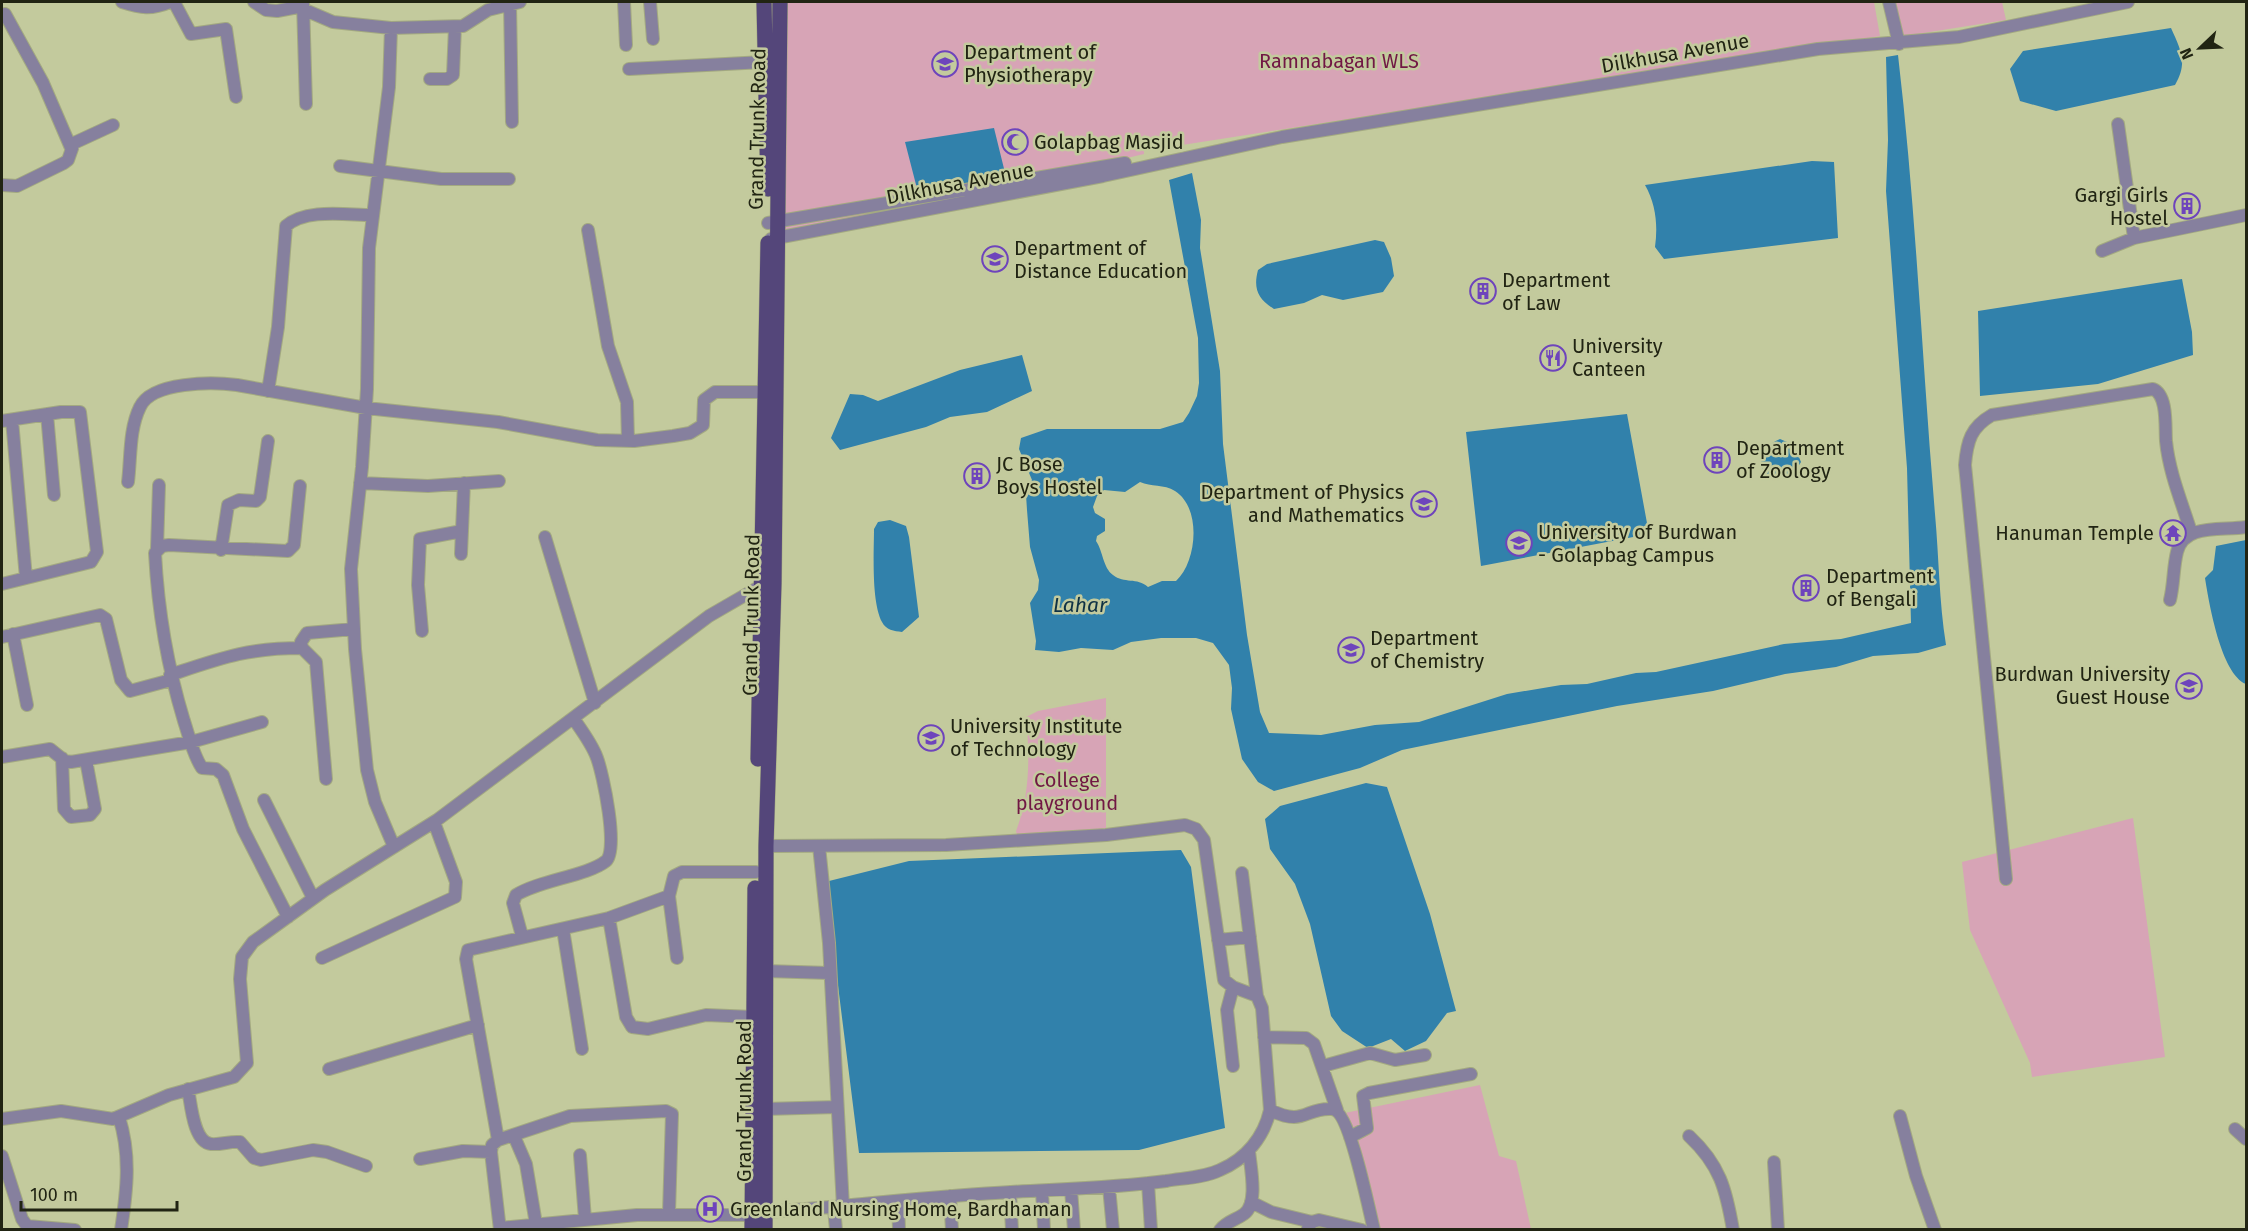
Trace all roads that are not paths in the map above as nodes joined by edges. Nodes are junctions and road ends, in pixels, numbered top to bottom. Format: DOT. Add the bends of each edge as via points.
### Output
graph roads {
  1 [pos="122,2"];
  2 [pos="172,2"];
  3 [pos="254,2"];
  4 [pos="515,2"];
  5 [pos="624,2"];
  6 [pos="650,2"];
  7 [pos="764,2"];
  8 [pos="780,2"];
  9 [pos="1889,2"];
  10 [pos="2128,2"];
  11 [pos="304,5"];
  12 [pos="492,5"];
  13 [pos="5,14"];
  14 [pos="455,27"];
  15 [pos="391,28"];
  16 [pos="653,39"];
  17 [pos="1899,44"];
  18 [pos="626,45"];
  19 [pos="766,62"];
  20 [pos="629,69"];
  21 [pos="430,79"];
  22 [pos="236,97"];
  23 [pos="306,104"];
  24 [pos="512,122"];
  25 [pos="2118,124"];
  26 [pos="113,125"];
  27 [pos="72,148"];
  28 [pos="340,166"];
  29 [pos="378,171"];
  30 [pos="1102,171"];
  31 [pos="509,179"];
  32 [pos="2,185"];
  33 [pos="372,215"];
  34 [pos="2247,215"];
  35 [pos="773,223"];
  36 [pos="588,230"];
  37 [pos="2134,238"];
  38 [pos="773,239"];
  39 [pos="2102,251"];
  40 [pos="268,391"];
  41 [pos="764,392"];
  42 [pos="366,408"];
  43 [pos="47,414"];
  44 [pos="7,420"];
  45 [pos="268,441"];
  46 [pos="628,441"];
  47 [pos="499,481"];
  48 [pos="128,482"];
  49 [pos="360,483"];
  50 [pos="464,483"];
  51 [pos="159,485"];
  52 [pos="300,486"];
  53 [pos="54,495"];
  54 [pos="2247,527"];
  55 [pos="462,531"];
  56 [pos="2191,532"];
  57 [pos="545,537"];
  58 [pos="157,549"];
  59 [pos="221,550"];
  60 [pos="461,554"];
  61 [pos="26,578"];
  62 [pos="2,584"];
  63 [pos="767,584"];
  64 [pos="2170,600"];
  65 [pos="354,629"];
  66 [pos="422,631"];
  67 [pos="7,635"];
  68 [pos="302,648"];
  69 [pos="171,677"];
  70 [pos="595,703"];
  71 [pos="27,705"];
  72 [pos="573,718"];
  73 [pos="262,722"];
  74 [pos="191,742"];
  75 [pos="2,757"];
  76 [pos="62,759"];
  77 [pos="86,760"];
  78 [pos="326,779"];
  79 [pos="264,800"];
  80 [pos="434,822"];
  81 [pos="766,846"];
  82 [pos="819,846"];
  83 [pos="394,847"];
  84 [pos="756,872"];
  85 [pos="1242,873"];
  86 [pos="2006,879"];
  87 [pos="669,896"];
  88 [pos="313,898"];
  89 [pos="288,917"];
  90 [pos="609,918"];
  91 [pos="563,929"];
  92 [pos="522,936"];
  93 [pos="1250,937"];
  94 [pos="1218,940"];
  95 [pos="322,958"];
  96 [pos="677,958"];
  97 [pos="766,971"];
  98 [pos="830,972"];
  99 [pos="1233,987"];
  100 [pos="1257,996"];
  101 [pos="753,1017"];
  102 [pos="478,1025"];
  103 [pos="1264,1037"];
  104 [pos="582,1049"];
  105 [pos="1425,1055"];
  106 [pos="1233,1066"];
  107 [pos="1323,1066"];
  108 [pos="329,1070"];
  109 [pos="1471,1074"];
  110 [pos="188,1089"];
  111 [pos="837,1107"];
  112 [pos="765,1109"];
  113 [pos="1270,1110"];
  114 [pos="1337,1110"];
  115 [pos="1900,1116"];
  116 [pos="119,1117"];
  117 [pos="2,1119"];
  118 [pos="2235,1129"];
  119 [pos="514,1136"];
  120 [pos="1689,1136"];
  121 [pos="1350,1137"];
  122 [pos="2247,1139"];
  123 [pos="498,1140"];
  124 [pos="1249,1150"];
  125 [pos="490,1152"];
  126 [pos="580,1155"];
  127 [pos="2,1156"];
  128 [pos="420,1159"];
  129 [pos="1774,1162"];
  130 [pos="366,1166"];
  131 [pos="1148,1183"];
  132 [pos="1109,1187"];
  133 [pos="1071,1189"];
  134 [pos="1042,1191"];
  135 [pos="1010,1192"];
  136 [pos="950,1196"];
  137 [pos="898,1201"];
  138 [pos="1251,1202"];
  139 [pos="839,1207"];
  140 [pos="669,1213"];
  141 [pos="756,1219"];
  142 [pos="585,1220"];
  143 [pos="614,1223"];
  144 [pos="1310,1226"];
  145 [pos="537,1227"];
  146 [pos="500,1229"];
  147 [pos="75,1230"];
  148 [pos="120,1230"];
  149 [pos="765,1230"];
  150 [pos="836,1230"];
  151 [pos="899,1230"];
  152 [pos="952,1230"];
  153 [pos="1012,1230"];
  154 [pos="1044,1230"];
  155 [pos="1074,1230"];
  156 [pos="1113,1230"];
  157 [pos="1152,1230"];
  158 [pos="1220,1230"];
  159 [pos="1362,1230"];
  160 [pos="1374,1230"];
  161 [pos="1733,1230"];
  162 [pos="1778,1230"];
  163 [pos="1935,1230"];
  1 -- 2 [label="street" via="149,8"];
  2 -- 22 [label="street" via="191,34 226,29"];
  3 -- 11 [label="street" via="266,10"];
  4 -- 12 [label="street"];
  4 -- 24 [label="street"];
  5 -- 18 [label="street"];
  6 -- 16 [label="street"];
  7 -- 19 [label="main road, Grand Trunk Road"];
  8 -- 35 [label="main road, Grand Trunk Road"];
  9 -- 17 [label="street"];
  10 -- 17 [label="street, Dilkhusa Avenue" via="1959,38"];
  11 -- 15 [label="street" via="333,22"];
  11 -- 23 [label="street"];
  12 -- 14 [label="street" via="463,26"];
  13 -- 27 [label="street" via="43,83"];
  14 -- 15 [label="street"];
  14 -- 21 [label="street" via="453,75"];
  15 -- 29 [label="street" via="389,87"];
  17 -- 30 [label="street, Dilkhusa Avenue" via="1818,49 1228,148 1220,145"];
  19 -- 20 [label="street"];
  19 -- 35 [label="main road, Grand Trunk Road"];
  25 -- 37 [label="street"];
  26 -- 27 [label="street" via="80,138"];
  27 -- 32 [label="street" via="64,163 17,186"];
  28 -- 29 [label="street"];
  29 -- 31 [label="street" via="441,179"];
  29 -- 33 [label="street"];
  30 -- 35 [label="street, Dilkhusa Avenue"];
  30 -- 38 [label="street, Dilkhusa Avenue"];
  33 -- 40 [label="street" via="316,216 297,219 286,226"];
  33 -- 42 [label="street"];
  34 -- 37 [label="street"];
  35 -- 38 [label="main road, Grand Trunk Road"];
  36 -- 46 [label="street" via="608,346 627,402"];
  37 -- 39 [label="street"];
  38 -- 41 [label="main road, Grand Trunk Road"];
  38 -- 63 [label="main road, Grand Trunk Road"];
  40 -- 42 [label="street"];
  40 -- 48 [label="street" via="197,384 175,387 145,400 137,415"];
  41 -- 46 [label="street" via="715,393 704,400 703,424 699,429"];
  41 -- 63 [label="main road, Grand Trunk Road"];
  42 -- 46 [label="street"];
  42 -- 49 [label="street"];
  43 -- 44 [label="street"];
  43 -- 53 [label="street"];
  43 -- 61 [label="street" via="81,412 97,552 92,562"];
  44 -- 61 [label="street"];
  45 -- 59 [label="street" via="260,496 256,501 238,500 228,505"];
  47 -- 50 [label="street"];
  49 -- 50 [label="street"];
  49 -- 65 [label="street" via="351,569"];
  50 -- 55 [label="street"];
  51 -- 58 [label="street"];
  52 -- 59 [label="street" via="291,549"];
  54 -- 56 [label="street"];
  55 -- 60 [label="street"];
  55 -- 66 [label="street" via="420,539"];
  56 -- 64 [label="street" via="2183,538 2177,553"];
  56 -- 86 [label="street" via="2167,450 2164,407 2160,394 2153,388 1992,415 1981,421 1967,441 1965,465"];
  57 -- 70 [label="street"];
  58 -- 59 [label="street" via="169,545"];
  58 -- 69 [label="street" via="158,609"];
  61 -- 62 [label="street"];
  63 -- 70 [label="street" via="708,616"];
  63 -- 81 [label="main road, Grand Trunk Road"];
  63 -- 84 [label="main road, Grand Trunk Road"];
  65 -- 68 [label="street" via="307,633"];
  65 -- 83 [label="street" via="368,770 375,802"];
  67 -- 69 [label="street" via="99,615 106,619 126,689"];
  67 -- 71 [label="street"];
  68 -- 69 [label="street" via="238,652"];
  68 -- 78 [label="street" via="316,662"];
  69 -- 74 [label="street"];
  70 -- 72 [label="street"];
  72 -- 80 [label="street"];
  72 -- 92 [label="street" via="600,768 612,853 594,866 516,895 513,903"];
  73 -- 74 [label="street"];
  74 -- 77 [label="street"];
  74 -- 89 [label="street" via="202,768 216,769 223,775 243,829"];
  75 -- 76 [label="street" via="50,749"];
  76 -- 77 [label="street"];
  76 -- 77 [label="street" via="64,809 71,817 79,818 95,809"];
  79 -- 88 [label="street"];
  80 -- 83 [label="street"];
  80 -- 95 [label="street" via="458,888 455,897"];
  81 -- 82 [label="street"];
  81 -- 97 [label="main road, Grand Trunk Road"];
  82 -- 94 [label="street" via="946,845 1106,835 1185,825 1196,829 1204,840"];
  82 -- 98 [label="street"];
  83 -- 88 [label="street"];
  84 -- 87 [label="street" via="682,872 674,876"];
  84 -- 101 [label="main road, Grand Trunk Road"];
  85 -- 93 [label="street"];
  87 -- 90 [label="street"];
  87 -- 96 [label="street"];
  88 -- 89 [label="street"];
  89 -- 110 [label="street" via="253,942 242,957 240,979 247,1064 234,1077"];
  90 -- 91 [label="street"];
  90 -- 101 [label="street" via="626,1017 632,1027 648,1029 706,1015"];
  91 -- 92 [label="street"];
  91 -- 104 [label="street"];
  92 -- 102 [label="street" via="468,950 466,959"];
  93 -- 94 [label="street"];
  93 -- 100 [label="street"];
  94 -- 99 [label="street" via="1224,980"];
  97 -- 98 [label="street"];
  97 -- 112 [label="main road, Grand Trunk Road"];
  98 -- 111 [label="street"];
  99 -- 100 [label="street"];
  99 -- 106 [label="street" via="1227,1010"];
  100 -- 103 [label="street"];
  101 -- 141 [label="main road, Grand Trunk Road"];
  102 -- 108 [label="street"];
  102 -- 123 [label="street"];
  103 -- 107 [label="street" via="1306,1038 1314,1044"];
  103 -- 113 [label="street"];
  105 -- 107 [label="street" via="1395,1060 1370,1053"];
  107 -- 114 [label="street"];
  109 -- 121 [label="street" via="1363,1096 1367,1128"];
  110 -- 116 [label="street"];
  110 -- 130 [label="street" via="198,1132 204,1141 240,1142 254,1158 261,1160 313,1150"];
  111 -- 112 [label="street"];
  111 -- 139 [label="street"];
  112 -- 141 [label="main road, Grand Trunk Road"];
  113 -- 114 [label="street" via="1297,1118"];
  113 -- 124 [label="street" via="1267,1124"];
  114 -- 121 [label="street"];
  115 -- 163 [label="street"];
  116 -- 117 [label="street" via="107,1119 61,1111"];
  116 -- 148 [label="street" via="127,1141 128,1164"];
  118 -- 122 [label="street"];
  119 -- 123 [label="street"];
  119 -- 140 [label="street" via="570,1116 666,1111 672,1114 673,1121"];
  119 -- 145 [label="street" via="526,1164"];
  120 -- 161 [label="street" via="1706,1152 1719,1173"];
  121 -- 160 [label="street"];
  123 -- 125 [label="street"];
  124 -- 131 [label="street" via="1219,1171"];
  124 -- 138 [label="street"];
  125 -- 128 [label="street" via="456,1151"];
  125 -- 146 [label="street"];
  126 -- 142 [label="street"];
  127 -- 147 [label="street" via="27,1226"];
  129 -- 162 [label="street"];
  131 -- 132 [label="street"];
  131 -- 157 [label="street"];
  132 -- 133 [label="street"];
  132 -- 156 [label="street"];
  133 -- 134 [label="street"];
  133 -- 155 [label="street"];
  134 -- 135 [label="street"];
  134 -- 154 [label="street"];
  135 -- 136 [label="street"];
  135 -- 153 [label="street"];
  136 -- 137 [label="street"];
  136 -- 152 [label="street"];
  137 -- 139 [label="street"];
  137 -- 151 [label="street"];
  138 -- 144 [label="street"];
  138 -- 158 [label="street" via="1243,1215"];
  139 -- 141 [label="street"];
  139 -- 150 [label="street"];
  140 -- 141 [label="street"];
  140 -- 143 [label="street"];
  141 -- 149 [label="main road, Grand Trunk Road"];
  142 -- 143 [label="street"];
  142 -- 145 [label="street"];
  144 -- 159 [label="street" via="1327,1221"];
  145 -- 146 [label="street"];
}
